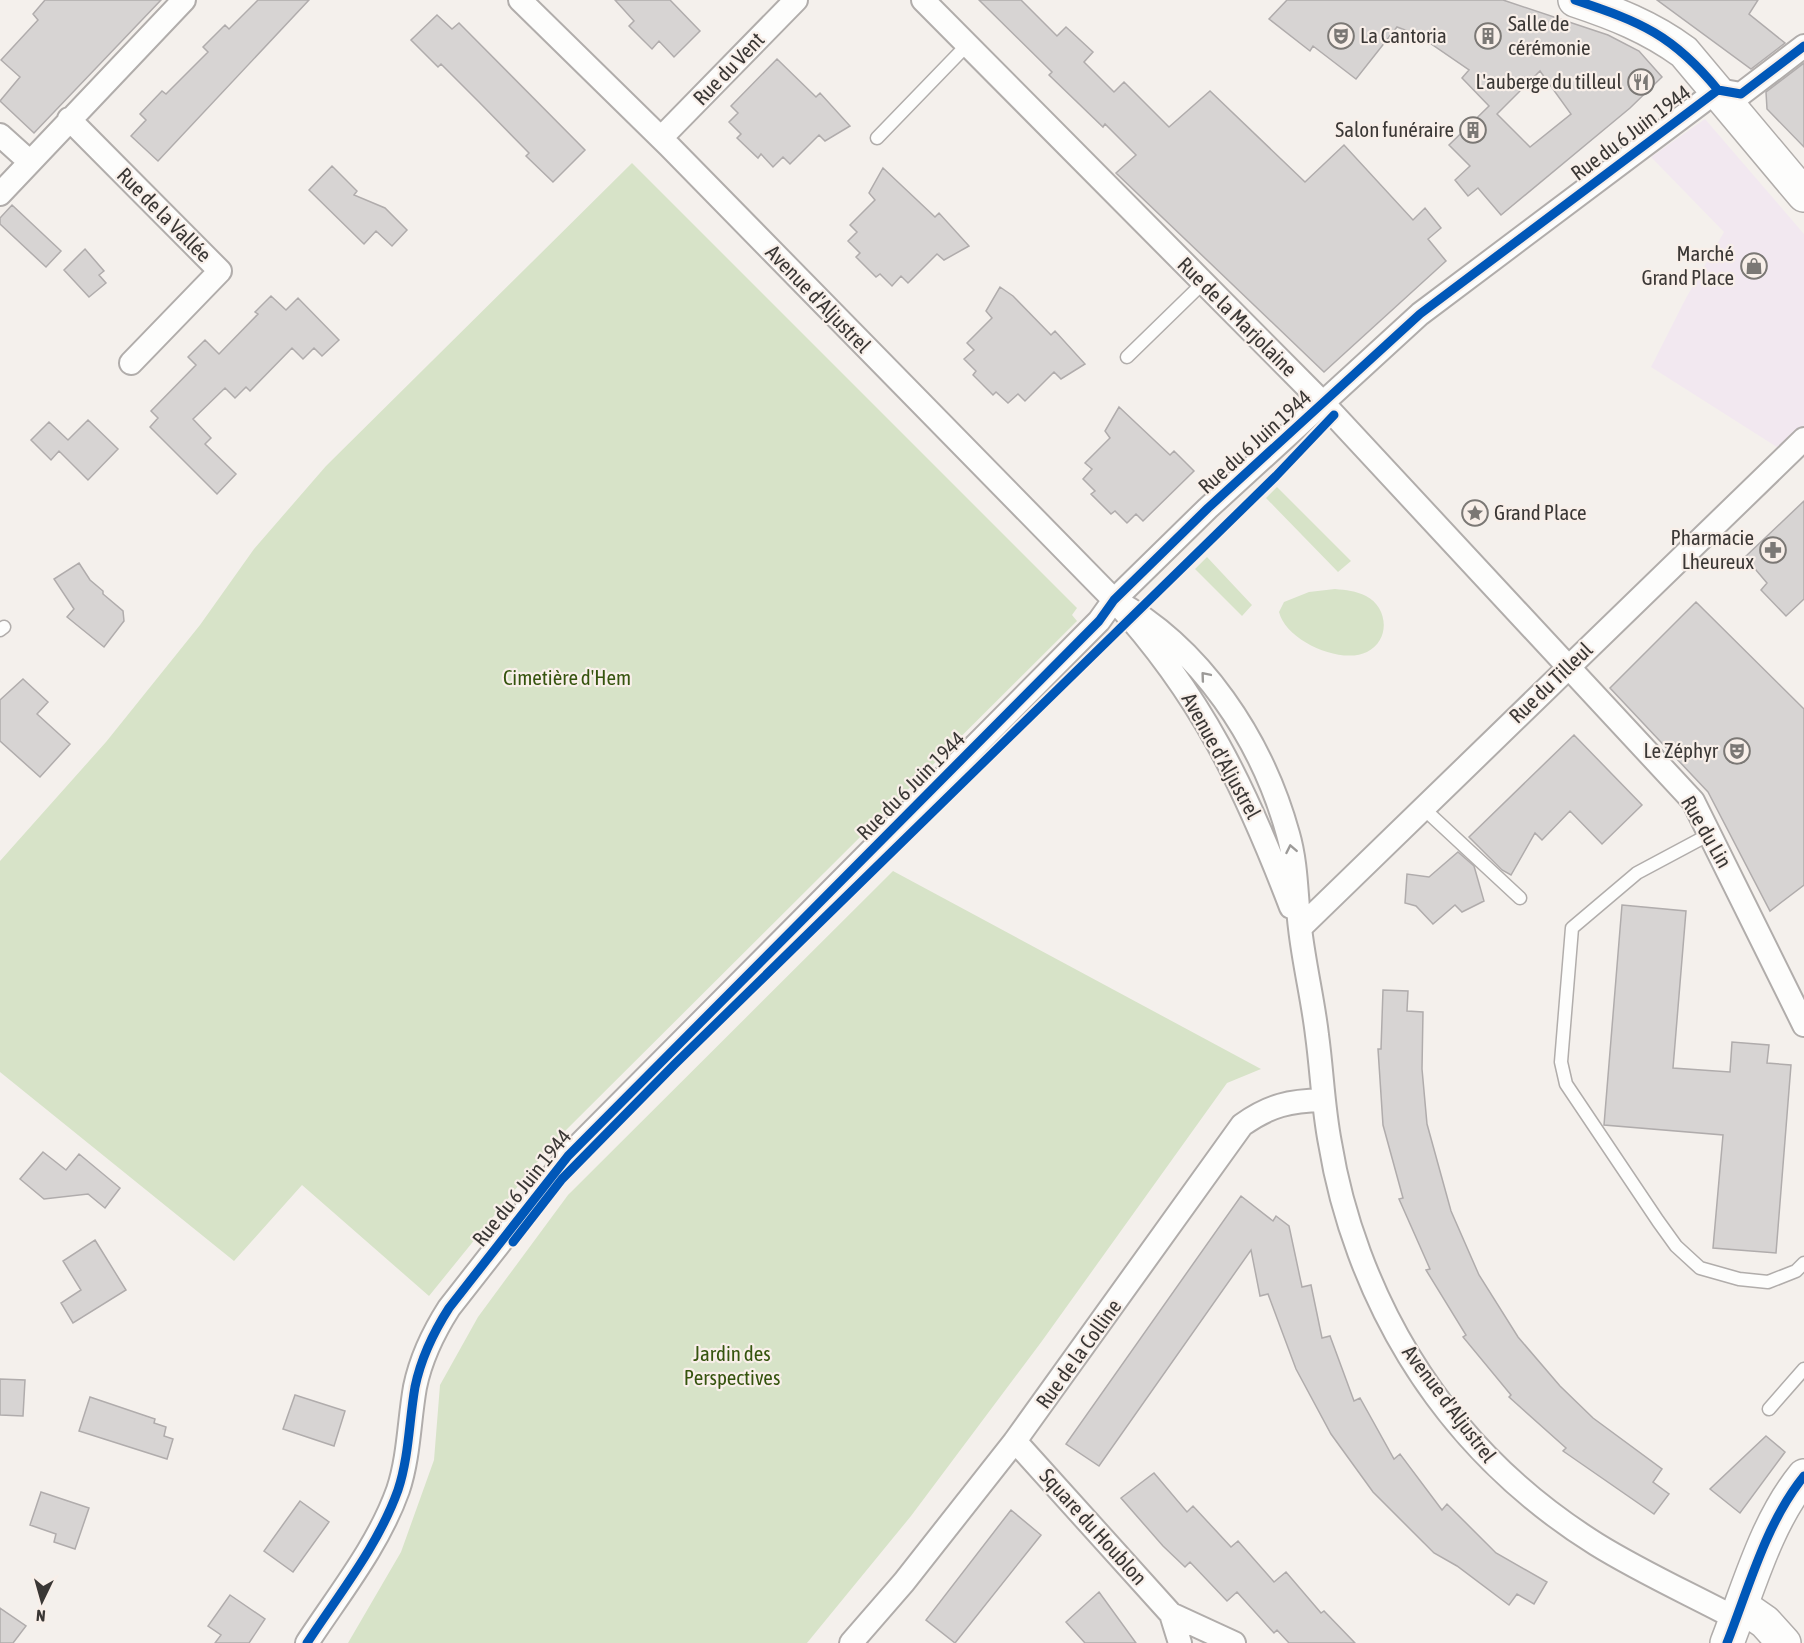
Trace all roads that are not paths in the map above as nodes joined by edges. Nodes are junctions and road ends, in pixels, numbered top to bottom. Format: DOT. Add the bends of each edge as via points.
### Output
graph roads {
  1 [pos="184,0"];
  2 [pos="519,0"];
  3 [pos="796,0"];
  4 [pos="923,0"];
  5 [pos="1575,0"];
  6 [pos="967,45"];
  7 [pos="1804,46"];
  8 [pos="1718,90"];
  9 [pos="69,119"];
  10 [pos="0,135"];
  11 [pos="661,138"];
  12 [pos="877,138"];
  13 [pos="30,162"];
  14 [pos="0,194"];
  15 [pos="1804,195"];
  16 [pos="1203,283"];
  17 [pos="1127,357"];
  18 [pos="130,363"];
  19 [pos="1324,404"];
  20 [pos="1804,439"];
  21 [pos="1114,600"];
  22 [pos="1568,667"];
  23 [pos="1423,808"];
  24 [pos="1710,834"];
  25 [pos="1520,898"];
  26 [pos="1300,928"];
  27 [pos="1804,1024"];
  28 [pos="1323,1100"];
  29 [pos="1804,1263"];
  30 [pos="1804,1369"];
  31 [pos="1769,1409"];
  32 [pos="1015,1441"];
  33 [pos="1804,1476"];
  34 [pos="1171,1614"];
  35 [pos="1735,1623"];
  36 [pos="307,1643"];
  37 [pos="851,1643"];
  38 [pos="1180,1643"];
  39 [pos="1234,1643"];
  40 [pos="1785,1643"];
  1 -- 9 [label="street"];
  2 -- 11 [label="street, Avenue d'Aljustrel"];
  3 -- 11 [label="street, Rue du Vent"];
  4 -- 6 [label="street, Rue de la Marjolaine"];
  5 -- 8 [label="main road" via="1664,37 1684,52"];
  6 -- 12 [label="lane"];
  6 -- 16 [label="street, Rue de la Marjolaine"];
  7 -- 8 [label="street" via="1741,94"];
  8 -- 15 [label="main road"];
  8 -- 19 [label="street, Rue du 6 Juin 1944" via="1420,314"];
  9 -- 13 [label="street"];
  9 -- 18 [label="street, Rue de la Vallée" via="220,271"];
  10 -- 13 [label="street"];
  11 -- 21 [label="street, Avenue d'Aljustrel"];
  13 -- 14 [label="street"];
  16 -- 17 [label="lane"];
  16 -- 19 [label="street, Rue de la Marjolaine"];
  19 -- 21 [label="street, Rue du 6 Juin 1944" via="1208,508"];
  19 -- 22 [label="street, Rue de la Marjolaine"];
  20 -- 22 [label="street, Rue du Tilleul"];
  21 -- 26 [label="street, Avenue d'Aljustrel" via="1158,628 1190,659 1248,737 1289,836"];
  21 -- 36 [label="street, Rue du 6 Juin 1944" via="1100,621 667,1055 545,1184 449,1308 433,1335 418,1374 406,1460 391,1508"];
  22 -- 23 [label="street, Rue du Tilleul"];
  22 -- 24 [label="street, Rue du Lin" via="1693,801"];
  23 -- 25 [label="lane"];
  23 -- 26 [label="street, Rue du Tilleul"];
  24 -- 27 [label="street, Rue du Lin"];
  24 -- 29 [label="lane" via="1637,873 1572,928 1562,1074 1658,1221 1676,1246 1700,1268 1739,1280 1768,1282 1796,1271"];
  26 -- 28 [label="street, Avenue d'Aljustrel" via="1318,1037"];
  28 -- 32 [label="street, Rue de la Colline" via="1262,1110 1242,1125"];
  28 -- 35 [label="street, Avenue d'Aljustrel" via="1339,1187 1364,1263 1397,1335 1442,1403 1493,1464 1560,1520 1598,1546"];
  30 -- 31 [label="lane"];
  32 -- 34 [label="street, Square du Houblon"];
  32 -- 37 [label="street, Rue de la Colline"];
  33 -- 35 [label="main road" via="1786,1502"];
  34 -- 38 [label="street, Square du Houblon"];
  34 -- 39 [label="street, Square du Houblon"];
  35 -- 40 [label="main road" via="1765,1622"];
}
